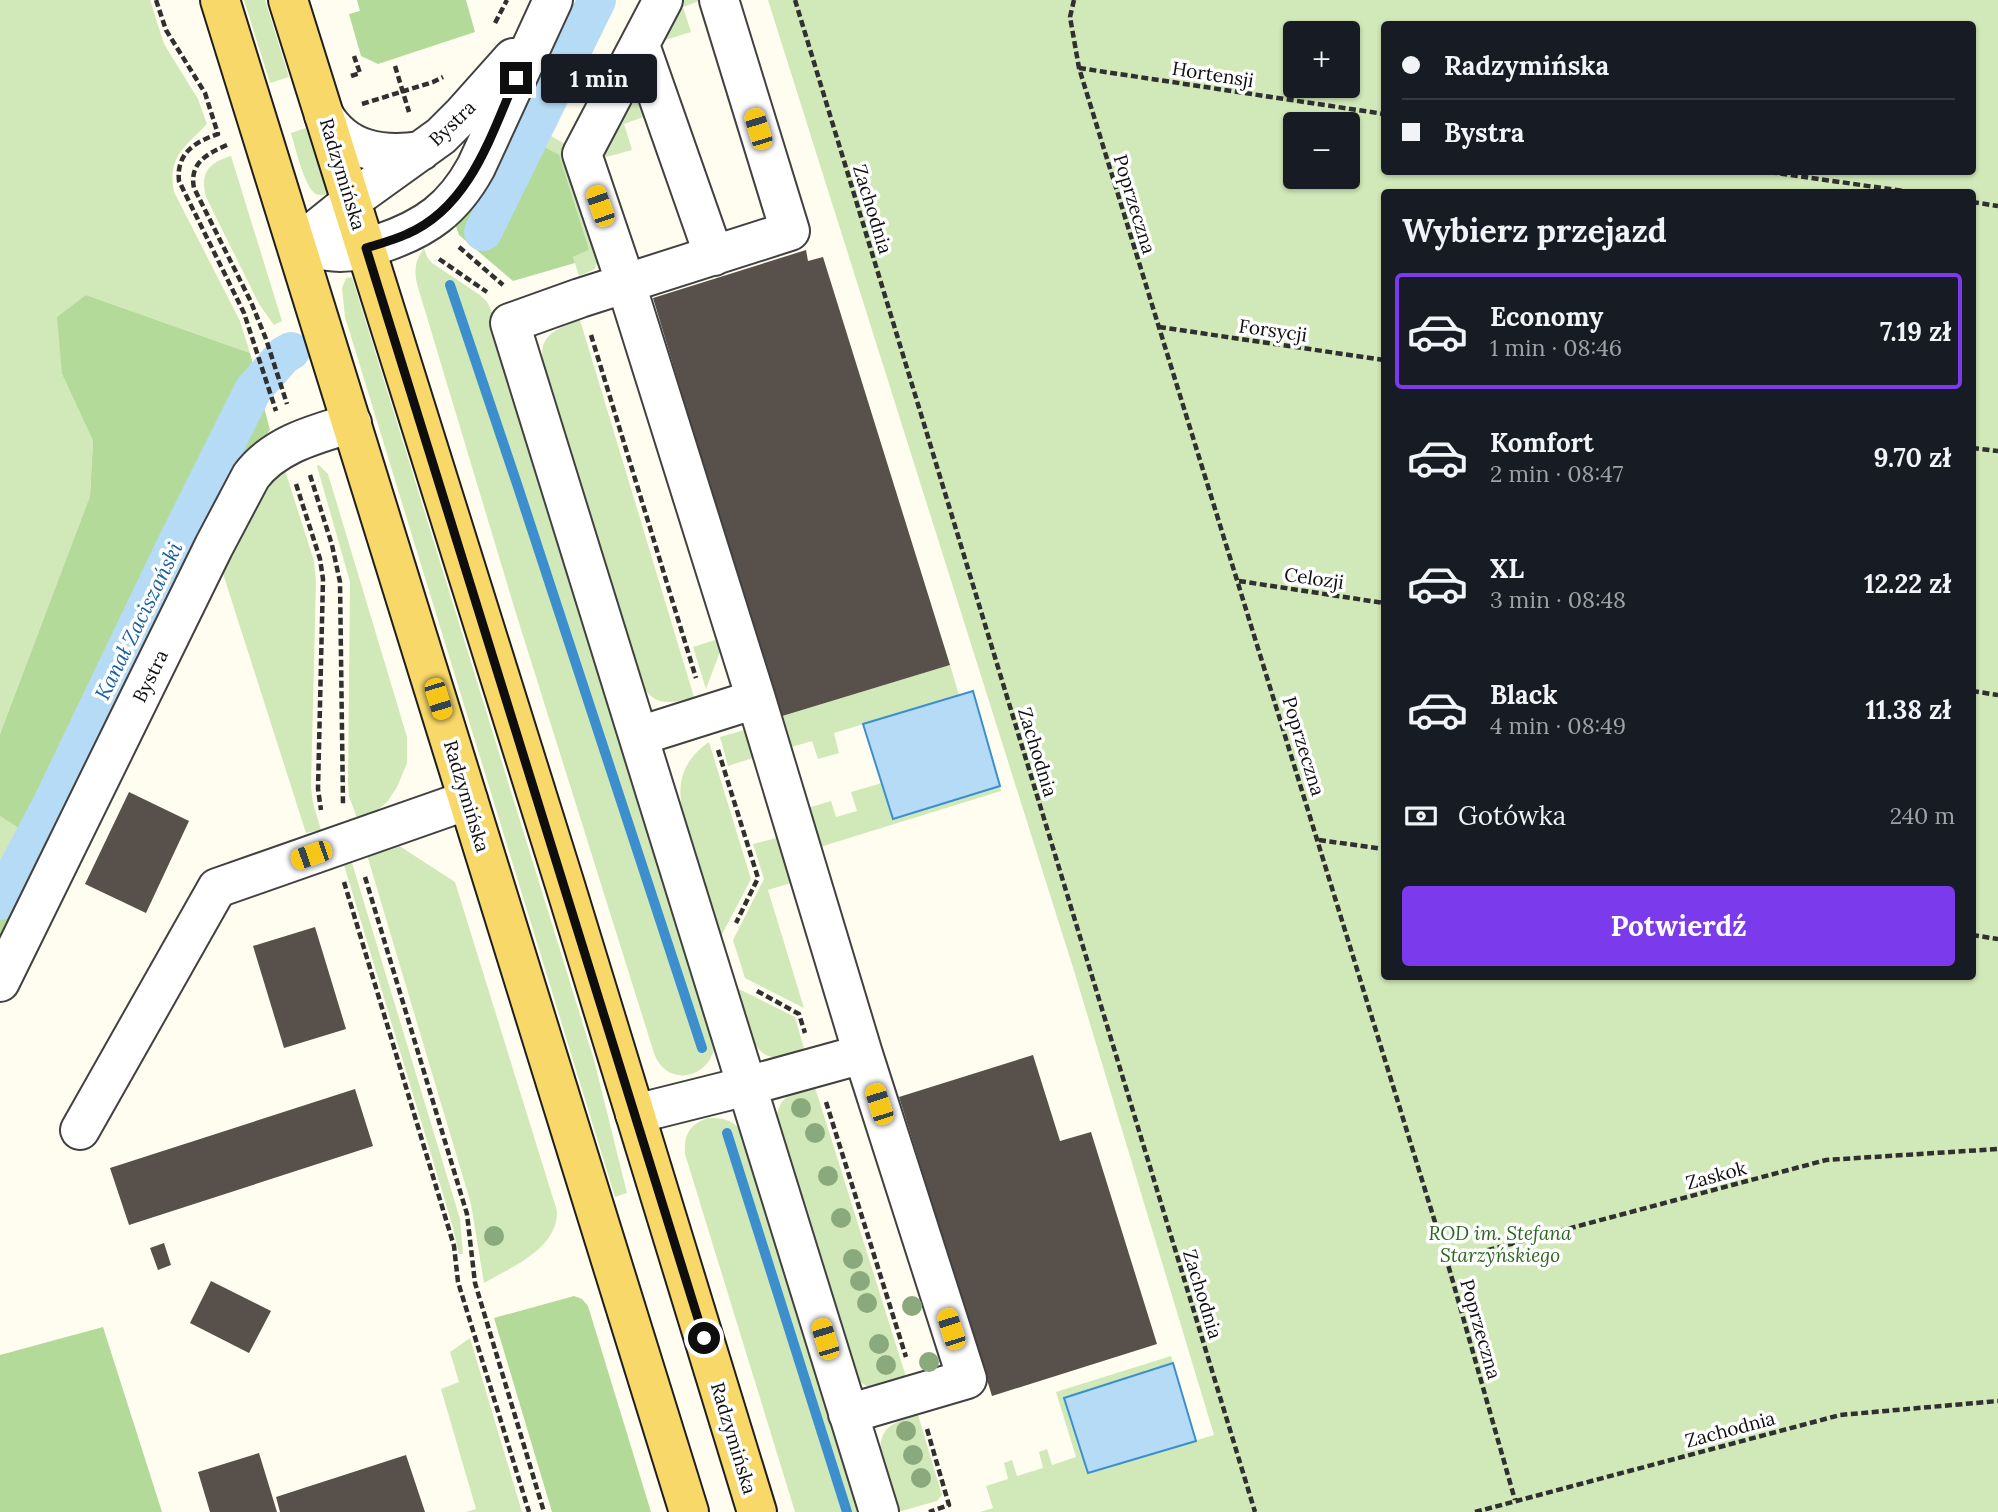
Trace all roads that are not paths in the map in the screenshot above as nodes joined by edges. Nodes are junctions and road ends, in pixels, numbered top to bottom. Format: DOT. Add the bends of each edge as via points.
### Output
graph roads {
  1 [pos="220,0"];
  2 [pos="288,0"];
  3 [pos="663,0"];
  4 [pos="719,0"];
  5 [pos="545,15"];
  6 [pos="640,45"];
  7 [pos="341,110"];
  8 [pos="416,137"];
  9 [pos="351,201"];
  10 [pos="297,245"];
  11 [pos="366,248"];
  12 [pos="714,256"];
  13 [pos="626,284"];
  14 [pos="352,423"];
  15 [pos="756,699"];
  16 [pos="639,736"];
  17 [pos="468,800"];
  18 [pos="0,982"];
  19 [pos="863,1055"];
  20 [pos="747,1086"];
  21 [pos="635,1114"];
  22 [pos="80,1129"];
  23 [pos="848,1414"];
  24 [pos="689,1512"];
  25 [pos="757,1512"];
  26 [pos="878,1512"];
  1 -- 10 [label="main road, Radzymińska"];
  2 -- 7 [label="main road, Radzymińska"];
  3 -- 6 [label="street"];
  4 -- 12 [label="street" via="790,231"];
  5 -- 8 [label="street, Bystra" via="441,136"];
  5 -- 11 [label="street, Bystra" via="476,167 458,195 408,234"];
  6 -- 12 [label="street"];
  6 -- 13 [label="street" via="582,154"];
  7 -- 8 [label="street, Bystra" via="337,133 362,148 399,153"];
  7 -- 9 [label="main road, Radzymińska"];
  8 -- 9 [label="street, Bystra"];
  9 -- 10 [label="street, Bystra"];
  9 -- 11 [label="main road, Radzymińska"];
  10 -- 11 [label="street, Bystra" via="341,252"];
  10 -- 14 [label="main road, Radzymińska"];
  11 -- 21 [label="main road, Radzymińska"];
  12 -- 13 [label="street"];
  13 -- 15 [label="street"];
  13 -- 16 [label="street" via="580,298 510,307"];
  14 -- 17 [label="main road, Radzymińska"];
  14 -- 18 [label="street, Bystra" via="292,444 251,476"];
  15 -- 16 [label="street"];
  15 -- 19 [label="street"];
  16 -- 20 [label="street"];
  17 -- 22 [label="street" via="217,888"];
  17 -- 24 [label="main road, Radzymińska"];
  19 -- 20 [label="street"];
  19 -- 23 [label="street" via="967,1379"];
  20 -- 21 [label="street"];
  20 -- 23 [label="street"];
  21 -- 25 [label="main road, Radzymińska"];
  23 -- 26 [label="street"];
}
